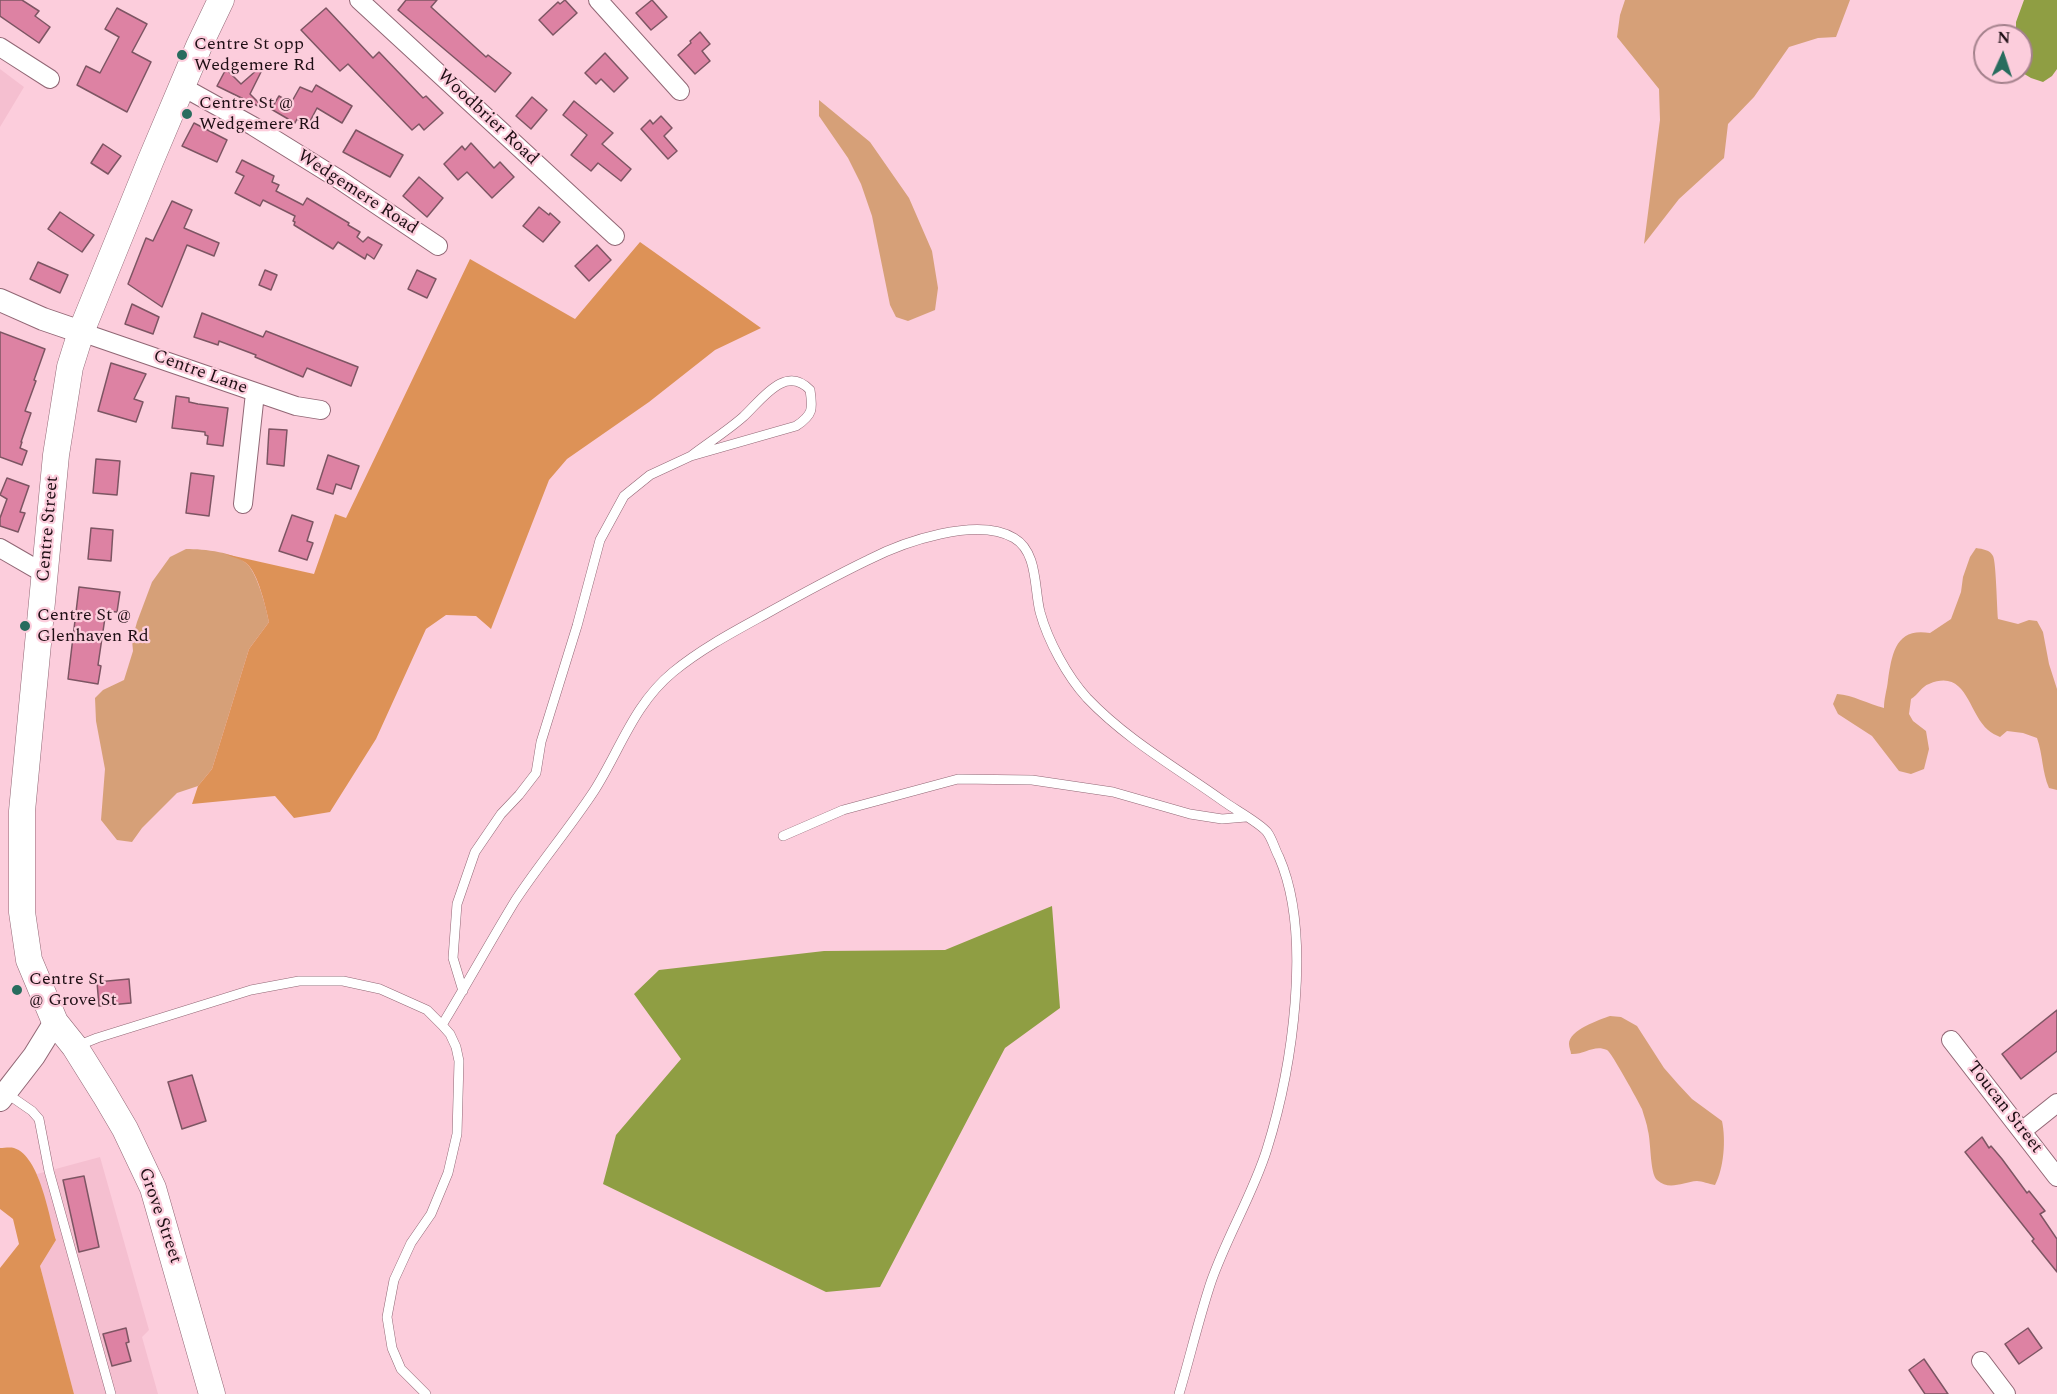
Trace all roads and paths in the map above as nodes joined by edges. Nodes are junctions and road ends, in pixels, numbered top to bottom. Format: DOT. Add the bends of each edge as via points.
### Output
graph roads {
  1 [pos="221,0"];
  2 [pos="359,0"];
  3 [pos="597,0"];
  4 [pos="0,47"];
  5 [pos="50,79"];
  6 [pos="181,86"];
  7 [pos="680,91"];
  8 [pos="615,236"];
  9 [pos="438,246"];
  10 [pos="0,300"];
  11 [pos="81,332"];
  12 [pos="255,393"];
  13 [pos="321,410"];
  14 [pos="691,456"];
  15 [pos="243,504"];
  16 [pos="0,548"];
  17 [pos="45,574"];
  18 [pos="1246,817"];
  19 [pos="783,836"];
  20 [pos="463,991"];
  21 [pos="55,1022"];
  22 [pos="442,1025"];
  23 [pos="1951,1040"];
  24 [pos="75,1047"];
  25 [pos="3,1097"];
  26 [pos="2057,1103"];
  27 [pos="2022,1131"];
  28 [pos="2057,1177"];
  29 [pos="1981,1361"];
  30 [pos="111,1394"];
  31 [pos="212,1394"];
  32 [pos="426,1394"];
  33 [pos="1179,1394"];
  34 [pos="2006,1394"];
  1 -- 6 [label="main road, Centre Street"];
  2 -- 8 [label="street, Woodbrier Road"];
  3 -- 7 [label="street"];
  4 -- 5 [label="street"];
  6 -- 9 [label="street, Wedgemere Road" via="253,126"];
  6 -- 11 [label="main road, Centre Street"];
  10 -- 11 [label="street"];
  11 -- 12 [label="street, Centre Lane"];
  11 -- 17 [label="main road, Centre Street" via="59,426"];
  12 -- 13 [label="street, Centre Lane"];
  12 -- 15 [label="street"];
  14 -- 14 [label="lane" via="796,426 811,411 810,390 798,381 774,387 744,416"];
  14 -- 20 [label="lane" via="650,475 624,496 600,540 544,732 536,773 475,852 457,904 453,958"];
  16 -- 17 [label="street"];
  17 -- 21 [label="main road, Centre Street" via="22,811 22,912 29,960"];
  18 -- 19 [label="lane" via="1222,819 1190,814 1113,792 1032,780 958,779 843,810"];
  18 -- 20 [label="lane" via="1120,730 1084,694 1054,648 1040,612 1026,547 1017,539 992,531 946,532 917,539 840,573 714,642 670,674 639,708 595,790 515,902"];
  18 -- 33 [label="lane" via="1268,833 1286,872 1295,922 1292,1038 1282,1099 1266,1153 1212,1280"];
  20 -- 22 [label="lane"];
  21 -- 24 [label="main road, Grove Street"];
  21 -- 25 [label="street"];
  22 -- 24 [label="lane" via="427,1010 380,989 343,981 299,981 251,990"];
  22 -- 32 [label="lane" via="450,1034 459,1061 457,1134 448,1173 431,1214 411,1243 394,1280 387,1317 392,1348 401,1369"];
  23 -- 27 [label="street, Toucan Street"];
  24 -- 31 [label="main road, Grove Street" via="125,1129 153,1188"];
  25 -- 30 [label="lane" via="32,1111 39,1119 49,1171"];
  26 -- 27 [label="street"];
  27 -- 28 [label="street, Toucan Street"];
  29 -- 34 [label="street"];
}
